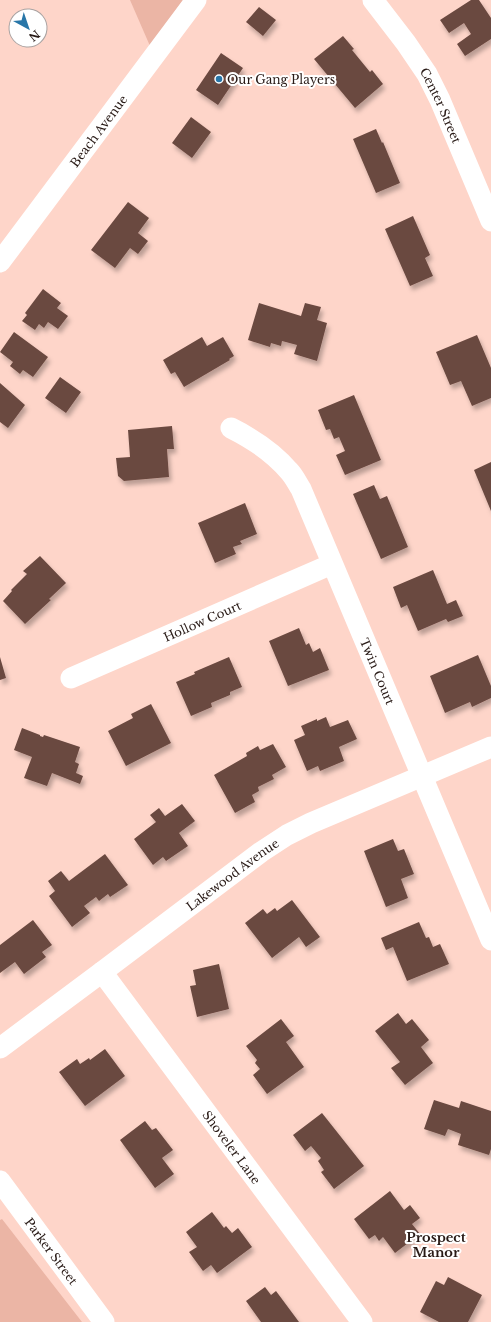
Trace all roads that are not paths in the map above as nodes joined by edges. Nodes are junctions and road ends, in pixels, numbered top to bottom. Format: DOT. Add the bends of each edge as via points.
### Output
graph roads {
  1 [pos="196,0"];
  2 [pos="373,0"];
  3 [pos="491,221"];
  4 [pos="0,262"];
  5 [pos="231,428"];
  6 [pos="332,564"];
  7 [pos="72,678"];
  8 [pos="491,747"];
  9 [pos="422,776"];
  10 [pos="491,940"];
  11 [pos="102,972"];
  12 [pos="0,1048"];
  13 [pos="0,1181"];
  14 [pos="104,1322"];
  15 [pos="362,1322"];
  1 -- 4 [label="street, Beach Avenue"];
  2 -- 3 [label="street, Center Street" via="428,74"];
  5 -- 6 [label="street, Twin Court" via="255,441 290,471 301,489"];
  6 -- 7 [label="street, Hollow Court"];
  6 -- 9 [label="street, Twin Court"];
  8 -- 9 [label="street, Lakewood Avenue"];
  9 -- 10 [label="street, Twin Court"];
  9 -- 11 [label="street, Lakewood Avenue" via="287,835"];
  11 -- 12 [label="street, Lakewood Avenue"];
  11 -- 15 [label="street, Shoveler Lane"];
  13 -- 14 [label="street, Parker Street"];
}
